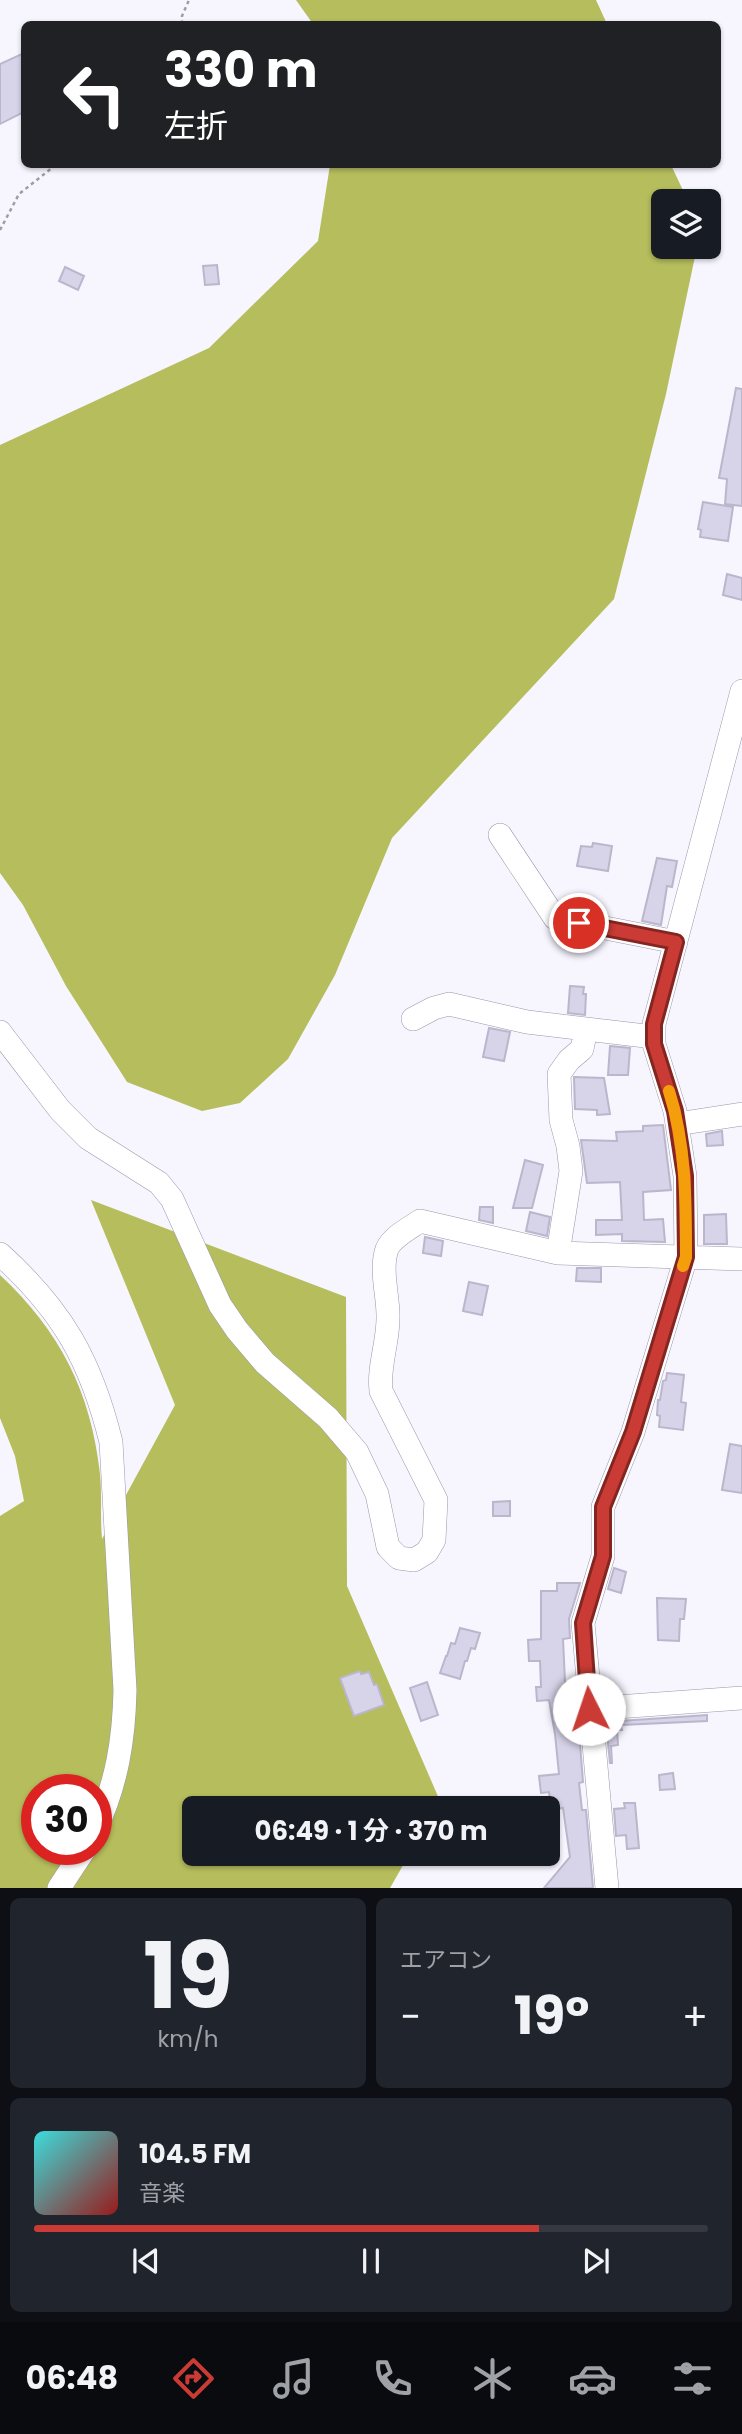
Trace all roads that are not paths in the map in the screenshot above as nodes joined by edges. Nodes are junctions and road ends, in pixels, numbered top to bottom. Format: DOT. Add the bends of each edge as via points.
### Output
graph roads {
  1 [pos="742,691"];
  2 [pos="500,835"];
  3 [pos="676,942"];
  4 [pos="413,1019"];
  5 [pos="586,1029"];
  6 [pos="0,1031"];
  7 [pos="654,1037"];
  8 [pos="742,1114"];
  9 [pos="677,1124"];
  10 [pos="558,1253"];
  11 [pos="0,1254"];
  12 [pos="686,1257"];
  13 [pos="742,1259"];
  14 [pos="742,1698"];
  15 [pos="589,1709"];
  16 [pos="112,1789"];
  17 [pos="74,1865"];
  18 [pos="59,1888"];
  19 [pos="607,1888"];
  1 -- 3 [label="street"];
  2 -- 3 [label="street" via="555,918"];
  3 -- 7 [label="street"];
  4 -- 5 [label="street" via="449,1004 527,1022"];
  5 -- 7 [label="street"];
  5 -- 10 [label="street" via="582,1049 559,1074 561,1120 571,1171"];
  6 -- 10 [label="street" via="88,1139 159,1183 172,1199 220,1305 237,1331 357,1452 377,1494 388,1547 399,1558 414,1560 427,1552 434,1540 436,1500 381,1391 379,1376 389,1317 384,1268 387,1248 420,1221"];
  7 -- 9 [label="street"];
  8 -- 9 [label="street"];
  9 -- 12 [label="street" via="685,1176"];
  10 -- 12 [label="street"];
  11 -- 16 [label="street" via="42,1296 72,1337 88,1368 111,1442 125,1690 124,1731"];
  12 -- 13 [label="street"];
  12 -- 15 [label="street" via="633,1432 603,1507 603,1556 583,1623"];
  14 -- 15 [label="street"];
  15 -- 19 [label="street"];
  17 -- 18 [label="street"];
}
